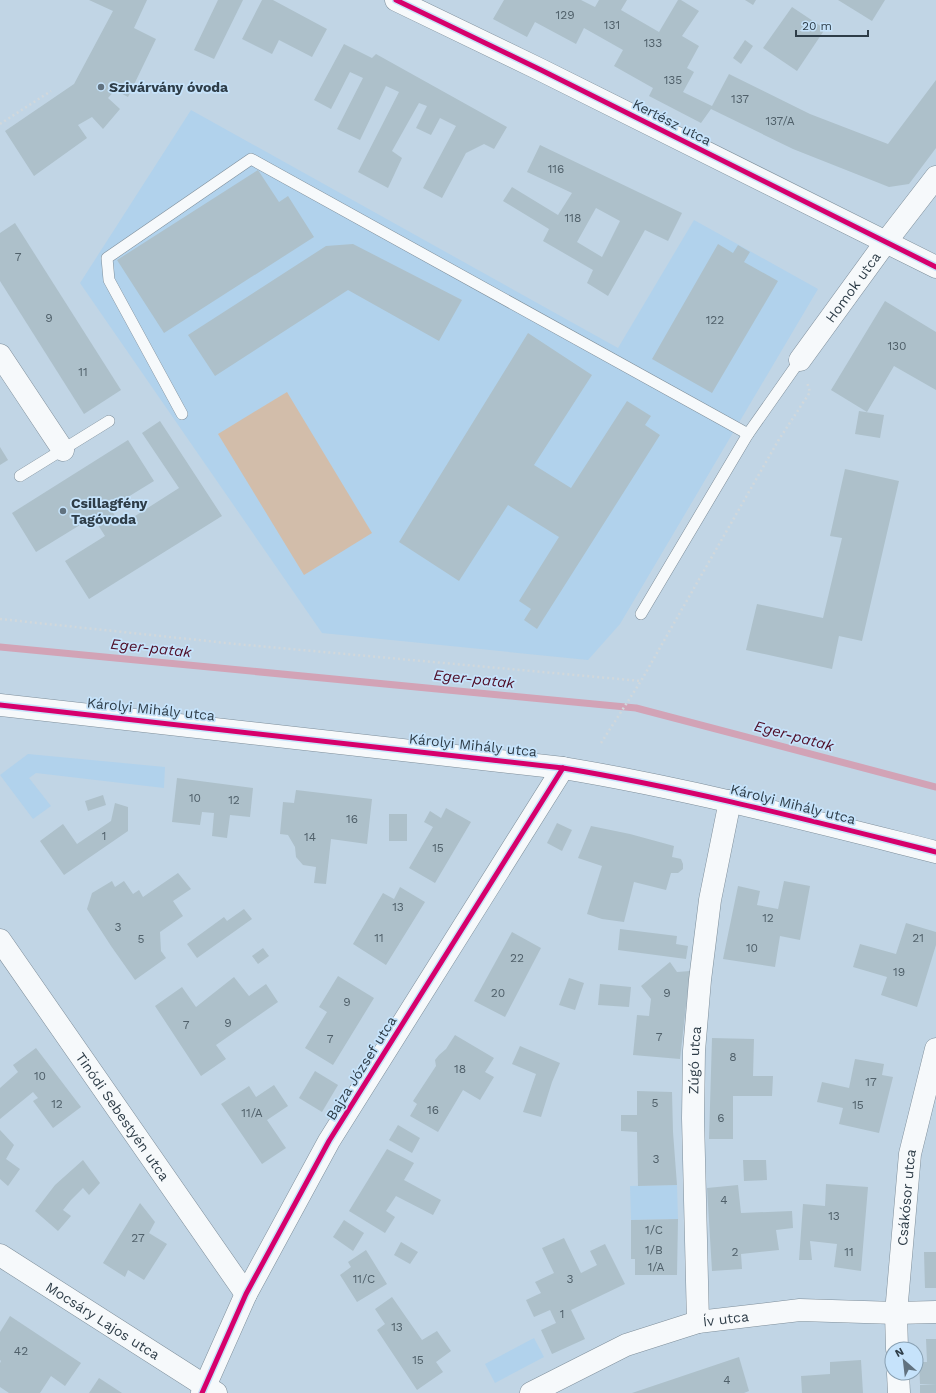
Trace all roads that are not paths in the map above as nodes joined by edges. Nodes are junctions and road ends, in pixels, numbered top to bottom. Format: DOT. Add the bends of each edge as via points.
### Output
graph roads {
  1 [pos="396,0"];
  2 [pos="936,177"];
  3 [pos="885,242"];
  4 [pos="936,267"];
  5 [pos="0,355"];
  6 [pos="800,360"];
  7 [pos="182,414"];
  8 [pos="109,422"];
  9 [pos="748,434"];
  10 [pos="63,450"];
  11 [pos="20,476"];
  12 [pos="640,614"];
  13 [pos="0,705"];
  14 [pos="563,768"];
  15 [pos="730,800"];
  16 [pos="936,852"];
  17 [pos="0,940"];
  18 [pos="936,1049"];
  19 [pos="0,1255"];
  20 [pos="246,1294"];
  21 [pos="936,1312"];
  22 [pos="896,1313"];
  23 [pos="698,1322"];
  24 [pos="897,1341"];
  25 [pos="898,1381"];
  26 [pos="208,1391"];
  27 [pos="531,1393"];
  28 [pos="899,1393"];
  1 -- 3 [label="street, Kertész utca"];
  2 -- 3 [label="street, Homok utca"];
  3 -- 4 [label="street, Kertész utca"];
  3 -- 6 [label="street, Homok utca"];
  5 -- 10 [label="street"];
  6 -- 9 [label="lane"];
  7 -- 9 [label="lane" via="109,280 107,258 251,160"];
  8 -- 10 [label="lane"];
  9 -- 12 [label="lane"];
  10 -- 11 [label="lane"];
  13 -- 14 [label="street, Károlyi Mihály utca"];
  14 -- 15 [label="street, Károlyi Mihály utca"];
  14 -- 20 [label="street, Bajza József utca" via="330,1141"];
  15 -- 16 [label="street, Károlyi Mihály utca"];
  15 -- 23 [label="street, Zúgó utca" via="710,900 694,1050"];
  17 -- 20 [label="street, Tinódi Sebestyén utca"];
  18 -- 22 [label="street, Csákósor utca" via="910,1154"];
  19 -- 26 [label="street, Mocsáry Lajos utca"];
  20 -- 26 [label="street, Bajza József utca"];
  21 -- 22 [label="street, Ív utca"];
  22 -- 23 [label="street, Ív utca" via="800,1310"];
  22 -- 24 [label="street, Csákósor utca"];
  23 -- 27 [label="street, Ív utca" via="626,1345"];
  25 -- 28 [label="street"];
}
